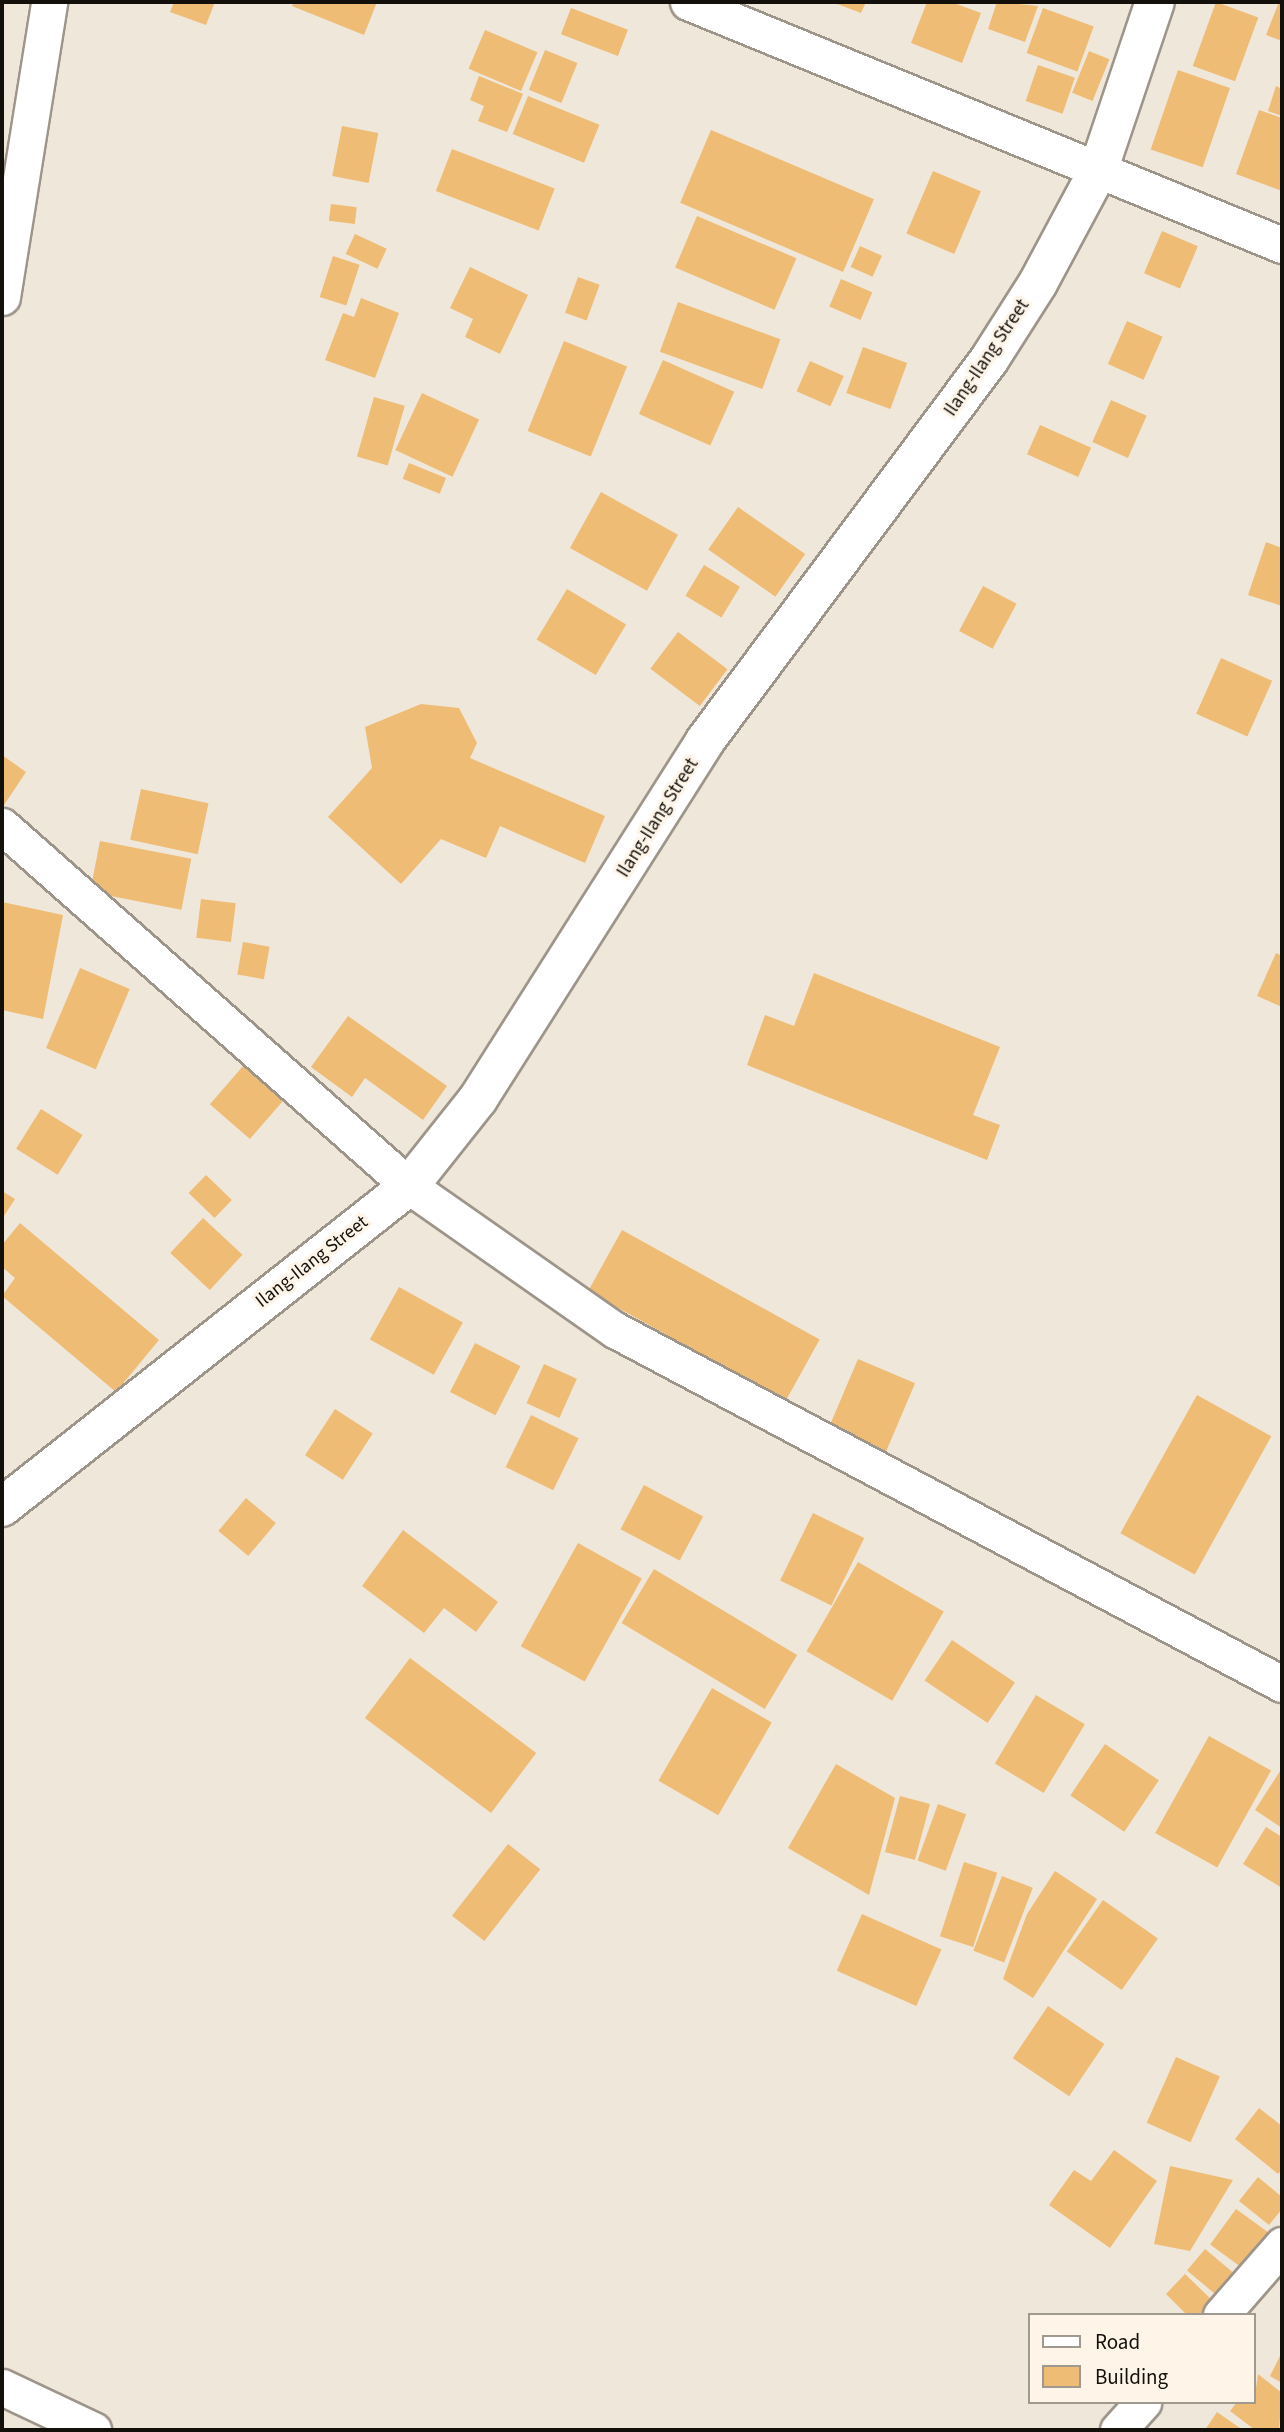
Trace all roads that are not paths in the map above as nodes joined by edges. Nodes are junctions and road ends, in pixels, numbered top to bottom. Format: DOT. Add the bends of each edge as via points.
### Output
graph roads {
  1 [pos="49,2"];
  2 [pos="688,2"];
  3 [pos="1155,2"];
  4 [pos="1098,171"];
  5 [pos="1282,245"];
  6 [pos="2,297"];
  7 [pos="2,827"];
  8 [pos="409,1185"];
  9 [pos="2,1507"];
  10 [pos="1282,1684"];
  11 [pos="1282,2245"];
  12 [pos="1223,2313"];
  13 [pos="2,2387"];
  14 [pos="1141,2404"];
  15 [pos="93,2430"];
  16 [pos="1118,2430"];
  1 -- 6 [label="street"];
  2 -- 4 [label="street"];
  3 -- 4 [label="main road, Ilang-Ilang Street"];
  4 -- 5 [label="street"];
  4 -- 8 [label="main road, Ilang-Ilang Street" via="1072,226 989,360 705,741 478,1098"];
  7 -- 8 [label="street"];
  8 -- 9 [label="main road, Ilang-Ilang Street"];
  8 -- 10 [label="street" via="615,1330"];
  11 -- 12 [label="street"];
  13 -- 15 [label="street"];
  14 -- 16 [label="street"];
}
